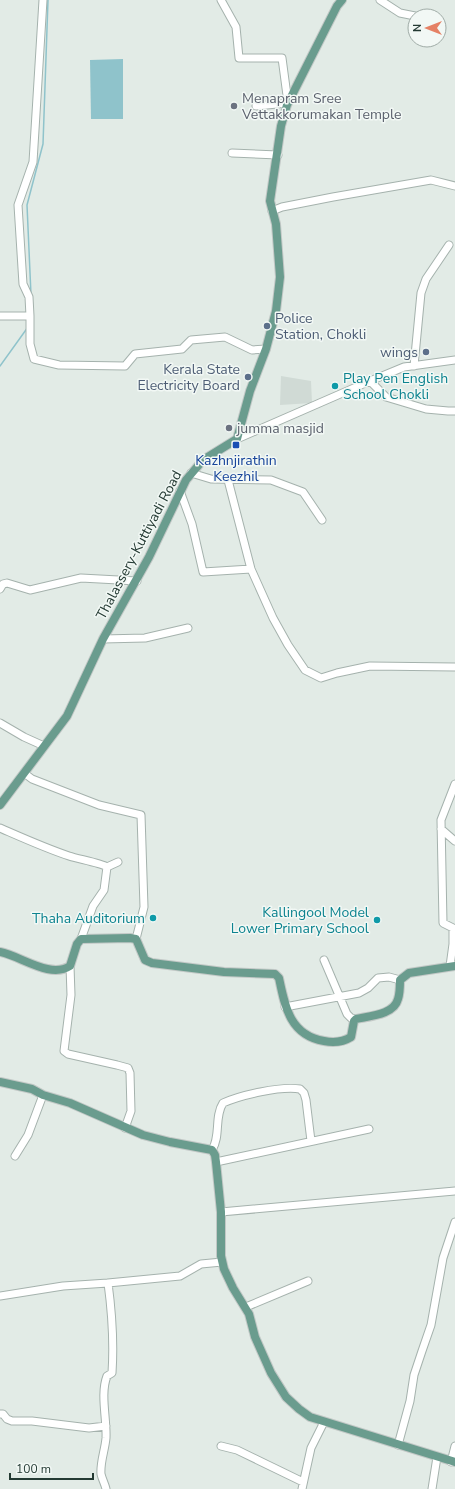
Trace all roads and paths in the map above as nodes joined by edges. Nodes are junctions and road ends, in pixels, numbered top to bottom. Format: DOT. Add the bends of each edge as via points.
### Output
graph roads {
  1 [pos="43,0"];
  2 [pos="221,0"];
  3 [pos="342,0"];
  4 [pos="380,0"];
  5 [pos="407,14"];
  6 [pos="288,103"];
  7 [pos="256,106"];
  8 [pos="232,153"];
  9 [pos="278,155"];
  10 [pos="455,186"];
  11 [pos="272,211"];
  12 [pos="449,245"];
  13 [pos="0,316"];
  14 [pos="30,317"];
  15 [pos="266,349"];
  16 [pos="455,360"];
  17 [pos="414,366"];
  18 [pos="370,381"];
  19 [pos="455,411"];
  20 [pos="237,439"];
  21 [pos="191,473"];
  22 [pos="228,480"];
  23 [pos="180,490"];
  24 [pos="322,520"];
  25 [pos="251,569"];
  26 [pos="137,581"];
  27 [pos="0,589"];
  28 [pos="188,628"];
  29 [pos="103,639"];
  30 [pos="455,667"];
  31 [pos="0,723"];
  32 [pos="44,746"];
  33 [pos="24,773"];
  34 [pos="455,784"];
  35 [pos="0,804"];
  36 [pos="0,828"];
  37 [pos="441,829"];
  38 [pos="455,841"];
  39 [pos="118,862"];
  40 [pos="107,867"];
  41 [pos="81,939"];
  42 [pos="136,939"];
  43 [pos="0,952"];
  44 [pos="324,960"];
  45 [pos="70,966"];
  46 [pos="452,966"];
  47 [pos="400,980"];
  48 [pos="339,996"];
  49 [pos="285,1007"];
  50 [pos="356,1019"];
  51 [pos="0,1082"];
  52 [pos="296,1089"];
  53 [pos="310,1090"];
  54 [pos="43,1095"];
  55 [pos="125,1128"];
  56 [pos="369,1130"];
  57 [pos="311,1141"];
  58 [pos="212,1150"];
  59 [pos="15,1156"];
  60 [pos="216,1162"];
  61 [pos="455,1191"];
  62 [pos="222,1212"];
  63 [pos="455,1222"];
  64 [pos="222,1262"];
  65 [pos="308,1281"];
  66 [pos="108,1283"];
  67 [pos="0,1296"];
  68 [pos="246,1307"];
  69 [pos="0,1414"];
  70 [pos="324,1422"];
  71 [pos="106,1426"];
  72 [pos="398,1445"];
  73 [pos="221,1446"];
  74 [pos="455,1446"];
  75 [pos="437,1457"];
  76 [pos="453,1462"];
  77 [pos="302,1486"];
  78 [pos="106,1489"];
  79 [pos="432,1489"];
  1 -- 14 [label="street" via="33,162 18,205 23,284 29,297"];
  2 -- 6 [label="street" via="236,27 239,58 282,58"];
  3 -- 6 [label="main road"];
  4 -- 5 [label="street" via="400,13"];
  6 -- 7 [label="street"];
  6 -- 9 [label="main road" via="281,126"];
  8 -- 9 [label="street"];
  9 -- 11 [label="main road" via="272,176"];
  10 -- 11 [label="street" via="431,180 333,197"];
  11 -- 15 [label="main road" via="276,224 280,277 276,311"];
  12 -- 17 [label="street" via="426,279 420,293"];
  13 -- 14 [label="street"];
  14 -- 15 [label="street" via="30,344 34,359 59,365 125,366 135,354 182,349 191,340 225,337 252,350"];
  15 -- 20 [label="main road" via="250,391"];
  16 -- 17 [label="street"];
  17 -- 18 [label="street" via="404,367"];
  18 -- 19 [label="street" via="386,397 426,409"];
  18 -- 20 [label="street"];
  20 -- 21 [label="main road, Thalassery-Kuttiyadi Road" via="203,460"];
  21 -- 22 [label="street" via="211,480"];
  21 -- 23 [label="main road, Thalassery-Kuttiyadi Road"];
  22 -- 24 [label="street" via="271,480 303,492"];
  22 -- 25 [label="street"];
  23 -- 25 [label="street" via="204,572"];
  23 -- 26 [label="main road, Thalassery-Kuttiyadi Road"];
  25 -- 30 [label="street" via="288,645 305,670 314,676 321,678 370,666"];
  26 -- 27 [label="street" via="81,578 30,590 7,583"];
  26 -- 29 [label="main road, Thalassery-Kuttiyadi Road"];
  28 -- 29 [label="street" via="145,638"];
  29 -- 32 [label="main road, Thalassery-Kuttiyadi Road" via="67,716"];
  31 -- 32 [label="street"];
  32 -- 33 [label="main road, Thalassery-Kuttiyadi Road"];
  33 -- 35 [label="main road, Thalassery-Kuttiyadi Road"];
  33 -- 42 [label="street" via="32,779 99,805 141,815 144,907"];
  34 -- 37 [label="street" via="441,820"];
  36 -- 40 [label="street" via="55,851"];
  37 -- 38 [label="street"];
  37 -- 46 [label="street" via="443,923 453,928"];
  39 -- 40 [label="street"];
  40 -- 41 [label="street" via="104,890 94,906"];
  41 -- 42 [label="main road"];
  41 -- 45 [label="main road"];
  42 -- 49 [label="main road" via="145,960 152,963 224,972 275,974 279,978"];
  43 -- 45 [label="main road" via="46,969 58,971"];
  44 -- 48 [label="street"];
  45 -- 55 [label="street" via="71,995 64,1051 74,1056 128,1068 131,1111"];
  46 -- 47 [label="main road" via="409,972"];
  47 -- 48 [label="street" via="378,978 359,993"];
  47 -- 50 [label="main road" via="398,999 392,1009"];
  48 -- 49 [label="street"];
  48 -- 50 [label="street" via="347,1014"];
  49 -- 50 [label="main road" via="302,1032 311,1038 326,1042 351,1037"];
  51 -- 54 [label="main road" via="32,1089"];
  52 -- 53 [label="street"];
  52 -- 57 [label="street" via="304,1093"];
  52 -- 58 [label="street" via="263,1092 223,1103 218,1114 217,1139"];
  54 -- 55 [label="main road" via="70,1103"];
  54 -- 59 [label="street" via="28,1135"];
  55 -- 58 [label="main road" via="170,1142"];
  56 -- 57 [label="street"];
  57 -- 60 [label="street"];
  58 -- 60 [label="main road"];
  60 -- 62 [label="main road"];
  61 -- 62 [label="street"];
  62 -- 64 [label="main road"];
  63 -- 72 [label="street" via="443,1258 431,1325 416,1369"];
  64 -- 66 [label="street" via="201,1264 180,1276"];
  64 -- 68 [label="main road" via="227,1277"];
  65 -- 68 [label="street"];
  66 -- 67 [label="street" via="63,1286"];
  66 -- 71 [label="street" via="112,1307 113,1356 112,1373 107,1376 104,1389"];
  68 -- 70 [label="main road" via="257,1342 271,1373 286,1397 310,1417"];
  69 -- 71 [label="street" via="12,1421 89,1428"];
  70 -- 72 [label="main road"];
  70 -- 77 [label="street" via="311,1448"];
  71 -- 78 [label="street" via="101,1476"];
  72 -- 75 [label="main road"];
  73 -- 77 [label="street" via="237,1450"];
  74 -- 76 [label="street"];
  75 -- 76 [label="main road"];
  75 -- 79 [label="street"];
}
